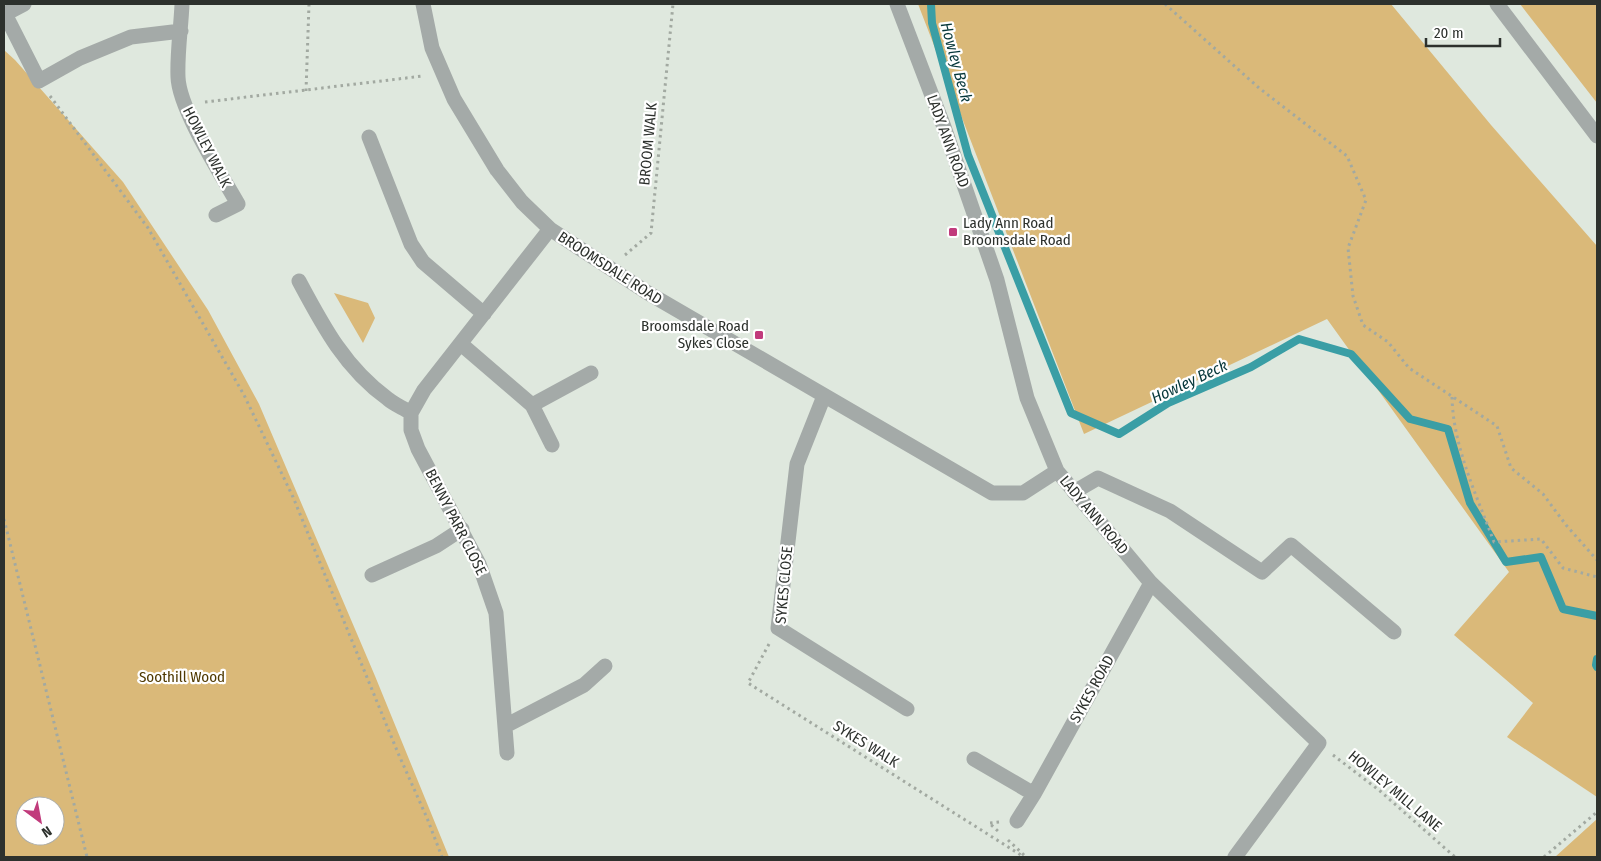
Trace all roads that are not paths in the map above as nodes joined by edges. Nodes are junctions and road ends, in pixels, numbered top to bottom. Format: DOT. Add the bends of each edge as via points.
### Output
graph roads {
  1 [pos="24,4"];
  2 [pos="182,4"];
  3 [pos="423,4"];
  4 [pos="896,4"];
  5 [pos="1497,4"];
  6 [pos="181,31"];
  7 [pos="1597,136"];
  8 [pos="369,137"];
  9 [pos="216,215"];
  10 [pos="550,229"];
  11 [pos="299,281"];
  12 [pos="484,314"];
  13 [pos="461,344"];
  14 [pos="591,373"];
  15 [pos="824,396"];
  16 [pos="532,405"];
  17 [pos="411,412"];
  18 [pos="552,444"];
  19 [pos="1057,471"];
  20 [pos="1074,492"];
  21 [pos="462,529"];
  22 [pos="372,575"];
  23 [pos="1151,583"];
  24 [pos="1394,632"];
  25 [pos="605,666"];
  26 [pos="907,708"];
  27 [pos="505,726"];
  28 [pos="507,753"];
  29 [pos="974,759"];
  30 [pos="1034,794"];
  31 [pos="1017,822"];
  32 [pos="1235,857"];
  1 -- 6 [label="street" via="5,14 39,81 80,58 131,37"];
  2 -- 6 [label="street, HOWLEY WALK"];
  3 -- 10 [label="street, BROOMSDALE ROAD" via="432,48 454,99 497,170 522,202"];
  4 -- 19 [label="street, LADY ANN ROAD" via="951,145 997,280 1027,398"];
  5 -- 7 [label="street"];
  6 -- 9 [label="street, HOWLEY WALK" via="178,78 185,106 238,204"];
  8 -- 12 [label="street" via="411,244 423,262"];
  10 -- 12 [label="street"];
  10 -- 15 [label="street, BROOMSDALE ROAD" via="648,293"];
  11 -- 17 [label="street" via="342,354 388,400"];
  12 -- 13 [label="street"];
  13 -- 16 [label="street"];
  13 -- 17 [label="street" via="424,390"];
  14 -- 16 [label="street"];
  15 -- 19 [label="street, BROOMSDALE ROAD" via="992,492 1023,492"];
  15 -- 26 [label="street, SYKES CLOSE" via="797,464 778,628"];
  16 -- 18 [label="street"];
  17 -- 21 [label="street, BENNY PARR CLOSE" via="411,430 418,449"];
  19 -- 20 [label="street, LADY ANN ROAD"];
  20 -- 23 [label="street, LADY ANN ROAD"];
  20 -- 24 [label="street" via="1098,478 1170,511 1262,572 1291,545"];
  21 -- 22 [label="street" via="436,546"];
  21 -- 27 [label="street, BENNY PARR CLOSE" via="479,564 496,613"];
  23 -- 30 [label="street, SYKES ROAD"];
  23 -- 32 [label="street, LADY ANN ROAD" via="1319,743"];
  25 -- 27 [label="street" via="584,685"];
  27 -- 28 [label="street, BENNY PARR CLOSE"];
  29 -- 30 [label="street"];
  30 -- 31 [label="street, SYKES ROAD"];
}
